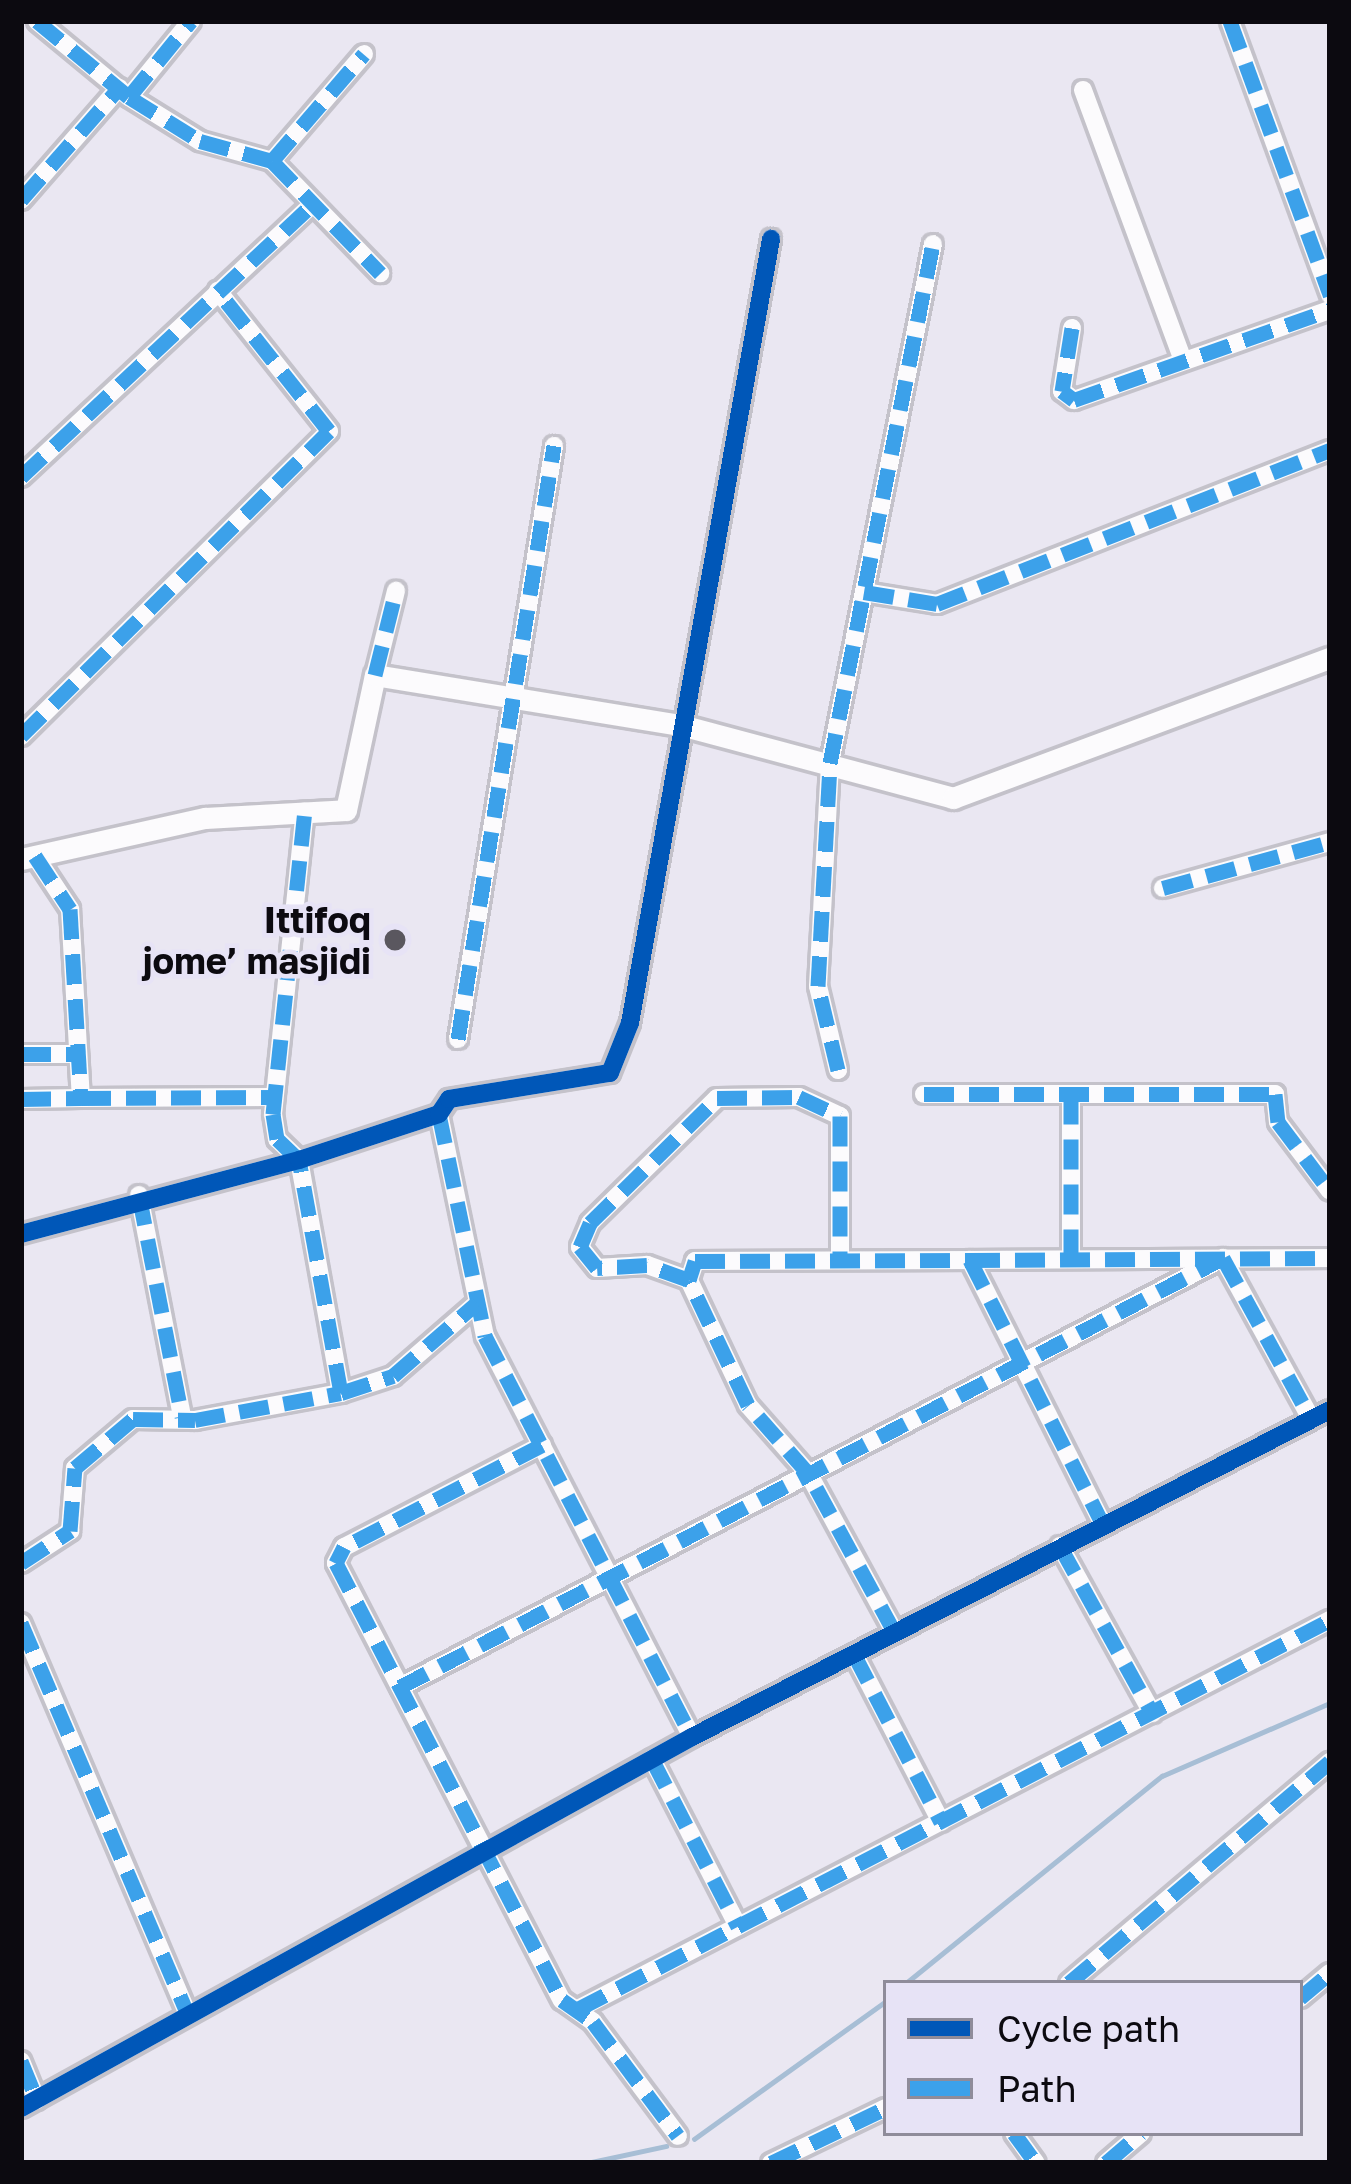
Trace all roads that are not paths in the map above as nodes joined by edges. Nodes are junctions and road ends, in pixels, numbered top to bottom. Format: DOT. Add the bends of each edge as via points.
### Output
graph roads {
  1 [pos="37,21"];
  2 [pos="163,21"];
  3 [pos="1230,21"];
  4 [pos="186,28"];
  5 [pos="364,54"];
  6 [pos="1083,90"];
  7 [pos="124,93"];
  8 [pos="272,161"];
  9 [pos="21,200"];
  10 [pos="310,207"];
  11 [pos="771,239"];
  12 [pos="933,244"];
  13 [pos="380,273"];
  14 [pos="218,292"];
  15 [pos="1330,295"];
  16 [pos="1330,310"];
  17 [pos="1072,328"];
  18 [pos="1183,361"];
  19 [pos="554,446"];
  20 [pos="1330,450"];
  21 [pos="21,477"];
  22 [pos="396,591"];
  23 [pos="864,592"];
  24 [pos="1330,658"];
  25 [pos="375,675"];
  26 [pos="517,696"];
  27 [pos="681,725"];
  28 [pos="21,736"];
  29 [pos="830,763"];
  30 [pos="305,812"];
  31 [pos="1330,842"];
  32 [pos="28,858"];
  33 [pos="1163,888"];
  34 [pos="458,1039"];
  35 [pos="21,1054"];
  36 [pos="77,1054"];
  37 [pos="838,1070"];
  38 [pos="925,1094"];
  39 [pos="1071,1094"];
  40 [pos="274,1097"];
  41 [pos="81,1098"];
  42 [pos="21,1099"];
  43 [pos="439,1114"];
  44 [pos="298,1160"];
  45 [pos="1330,1191"];
  46 [pos="139,1195"];
  47 [pos="21,1234"];
  48 [pos="1223,1258"];
  49 [pos="1330,1258"];
  50 [pos="1071,1259"];
  51 [pos="840,1260"];
  52 [pos="970,1260"];
  53 [pos="689,1280"];
  54 [pos="477,1303"];
  55 [pos="1022,1363"];
  56 [pos="340,1393"];
  57 [pos="1330,1409"];
  58 [pos="182,1417"];
  59 [pos="1311,1419"];
  60 [pos="542,1445"];
  61 [pos="808,1473"];
  62 [pos="1102,1524"];
  63 [pos="1060,1546"];
  64 [pos="21,1563"];
  65 [pos="608,1575"];
  66 [pos="1330,1620"];
  67 [pos="21,1623"];
  68 [pos="895,1633"];
  69 [pos="854,1654"];
  70 [pos="400,1687"];
  71 [pos="1152,1713"];
  72 [pos="692,1737"];
  73 [pos="652,1759"];
  74 [pos="1329,1765"];
  75 [pos="941,1822"];
  76 [pos="484,1850"];
  77 [pos="738,1926"];
  78 [pos="1330,1973"];
  79 [pos="1073,1980"];
  80 [pos="1303,1996"];
  81 [pos="578,2009"];
  82 [pos="188,2014"];
  83 [pos="21,2061"];
  84 [pos="29,2104"];
  85 [pos="883,2109"];
  86 [pos="678,2136"];
  87 [pos="1016,2136"];
  88 [pos="1138,2136"];
  89 [pos="771,2163"];
  90 [pos="1036,2163"];
  91 [pos="1106,2163"];
  1 -- 7 [label="street"];
  2 -- 4 [label="street"];
  3 -- 15 [label="street"];
  4 -- 7 [label="street"];
  5 -- 8 [label="street"];
  6 -- 18 [label="street"];
  7 -- 8 [label="street" via="200,141"];
  7 -- 9 [label="street" via="104,104"];
  8 -- 10 [label="street"];
  10 -- 13 [label="street"];
  10 -- 14 [label="street"];
  11 -- 27 [label="street"];
  12 -- 23 [label="street"];
  14 -- 21 [label="street"];
  14 -- 28 [label="street" via="329,431"];
  16 -- 18 [label="street"];
  17 -- 18 [label="street" via="1069,399"];
  19 -- 26 [label="street"];
  20 -- 23 [label="street" via="938,604"];
  22 -- 25 [label="street"];
  23 -- 29 [label="street"];
  24 -- 29 [label="street" via="976,796"];
  25 -- 26 [label="street"];
  25 -- 30 [label="street" via="346,810"];
  26 -- 27 [label="street"];
  26 -- 34 [label="street"];
  27 -- 29 [label="street"];
  27 -- 43 [label="street" via="623,1053 610,1073 449,1099"];
  29 -- 37 [label="street" via="818,986"];
  30 -- 32 [label="street" via="205,818"];
  30 -- 40 [label="street"];
  31 -- 33 [label="street"];
  32 -- 36 [label="street" via="70,909"];
  35 -- 36 [label="street"];
  36 -- 41 [label="street"];
  38 -- 39 [label="street"];
  39 -- 45 [label="street" via="1275,1094 1278,1122"];
  39 -- 50 [label="street"];
  40 -- 41 [label="street"];
  40 -- 44 [label="street" via="277,1139"];
  41 -- 42 [label="street"];
  43 -- 44 [label="street"];
  43 -- 54 [label="street"];
  44 -- 46 [label="street"];
  44 -- 56 [label="street"];
  46 -- 47 [label="street"];
  46 -- 58 [label="street"];
  48 -- 49 [label="street"];
  48 -- 50 [label="street"];
  48 -- 55 [label="street"];
  48 -- 59 [label="street"];
  50 -- 52 [label="street"];
  51 -- 52 [label="street"];
  51 -- 53 [label="street" via="702,1261"];
  51 -- 53 [label="street" via="841,1116 800,1097 717,1098 590,1223 580,1247 597,1268 647,1265"];
  52 -- 55 [label="street"];
  53 -- 61 [label="street" via="765,1432"];
  54 -- 56 [label="street" via="393,1376"];
  54 -- 60 [label="street"];
  55 -- 61 [label="street"];
  55 -- 62 [label="street"];
  56 -- 58 [label="street"];
  57 -- 59 [label="street"];
  58 -- 64 [label="street" via="133,1419 75,1468 73,1526"];
  59 -- 62 [label="street"];
  60 -- 65 [label="street"];
  60 -- 70 [label="street" via="338,1552"];
  61 -- 65 [label="street"];
  61 -- 68 [label="street"];
  62 -- 63 [label="street"];
  63 -- 68 [label="street"];
  63 -- 71 [label="street"];
  65 -- 70 [label="street"];
  65 -- 72 [label="street"];
  66 -- 71 [label="street"];
  67 -- 82 [label="street"];
  68 -- 69 [label="street"];
  69 -- 72 [label="street"];
  69 -- 75 [label="street"];
  70 -- 76 [label="street"];
  71 -- 75 [label="street"];
  72 -- 73 [label="street"];
  73 -- 76 [label="street"];
  73 -- 77 [label="street"];
  74 -- 79 [label="street"];
  75 -- 77 [label="street"];
  76 -- 81 [label="street" via="562,2000"];
  76 -- 82 [label="street"];
  77 -- 81 [label="street"];
  78 -- 80 [label="street"];
  81 -- 86 [label="street"];
  82 -- 84 [label="street"];
  83 -- 84 [label="street"];
  85 -- 89 [label="street"];
  87 -- 90 [label="street"];
  88 -- 91 [label="street"];
}
